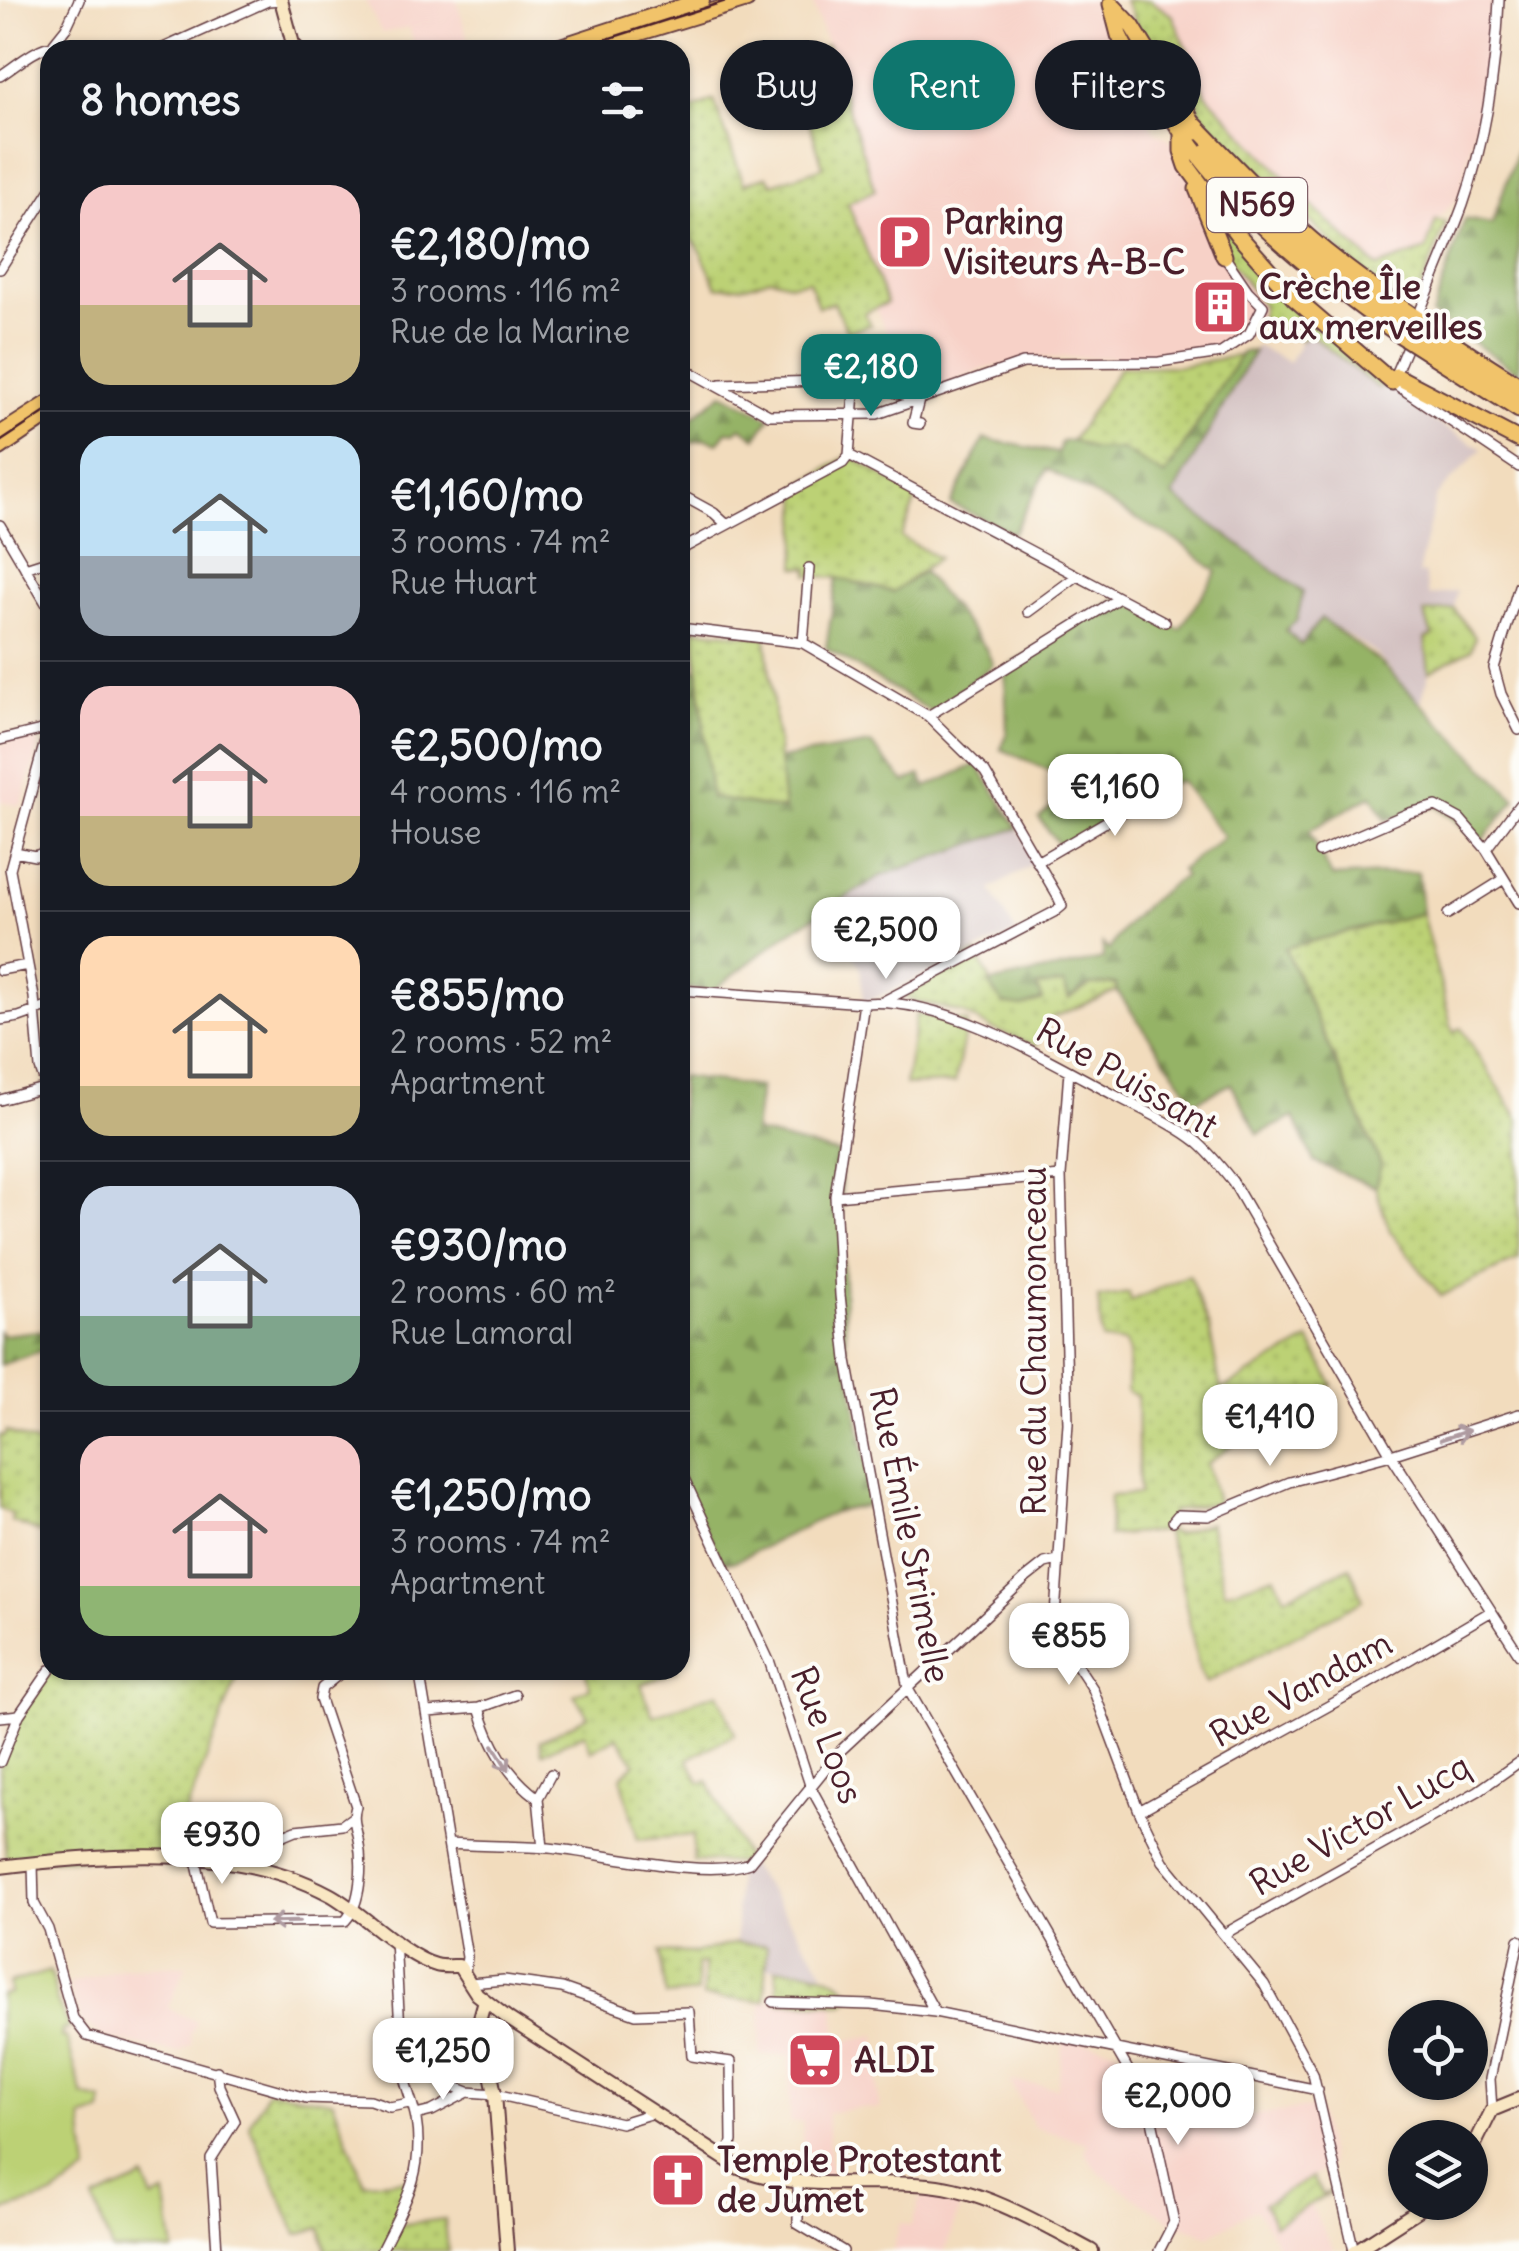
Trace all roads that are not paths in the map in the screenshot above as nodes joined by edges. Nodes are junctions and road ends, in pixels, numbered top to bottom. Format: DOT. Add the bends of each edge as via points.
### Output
graph roads {
  1 [pos="80,0"];
  2 [pos="282,0"];
  3 [pos="747,0"];
  4 [pos="1499,0"];
  5 [pos="1109,1"];
  6 [pos="699,4"];
  7 [pos="1126,31"];
  8 [pos="56,40"];
  9 [pos="181,40"];
  10 [pos="292,40"];
  11 [pos="581,40"];
  12 [pos="610,40"];
  13 [pos="1129,40"];
  14 [pos="1134,40"];
  15 [pos="40,52"];
  16 [pos="0,76"];
  17 [pos="1188,130"];
  18 [pos="1189,130"];
  19 [pos="1189,130"];
  20 [pos="1190,130"];
  21 [pos="1208,205"];
  22 [pos="40,207"];
  23 [pos="1224,256"];
  24 [pos="0,269"];
  25 [pos="1418,317"];
  26 [pos="1433,350"];
  27 [pos="690,371"];
  28 [pos="1394,378"];
  29 [pos="855,380"];
  30 [pos="717,384"];
  31 [pos="1519,385"];
  32 [pos="1519,398"];
  33 [pos="919,400"];
  34 [pos="40,408"];
  35 [pos="1519,410"];
  36 [pos="852,414"];
  37 [pos="40,421"];
  38 [pos="920,424"];
  39 [pos="0,434"];
  40 [pos="1519,440"];
  41 [pos="0,448"];
  42 [pos="849,455"];
  43 [pos="1519,466"];
  44 [pos="690,500"];
  45 [pos="726,524"];
  46 [pos="0,526"];
  47 [pos="690,544"];
  48 [pos="40,563"];
  49 [pos="25,568"];
  50 [pos="809,568"];
  51 [pos="1077,576"];
  52 [pos="1519,586"];
  53 [pos="40,593"];
  54 [pos="1119,598"];
  55 [pos="1028,612"];
  56 [pos="1165,622"];
  57 [pos="690,629"];
  58 [pos="803,643"];
  59 [pos="928,716"];
  60 [pos="40,728"];
  61 [pos="1519,730"];
  62 [pos="0,740"];
  63 [pos="40,759"];
  64 [pos="1174,782"];
  65 [pos="1519,804"];
  66 [pos="1486,849"];
  67 [pos="15,852"];
  68 [pos="1319,852"];
  69 [pos="40,854"];
  70 [pos="1037,862"];
  71 [pos="5,870"];
  72 [pos="1504,879"];
  73 [pos="1519,903"];
  74 [pos="1448,914"];
  75 [pos="28,965"];
  76 [pos="0,970"];
  77 [pos="690,991"];
  78 [pos="884,1001"];
  79 [pos="864,1003"];
  80 [pos="0,1007"];
  81 [pos="40,1011"];
  82 [pos="35,1013"];
  83 [pos="1,1020"];
  84 [pos="37,1045"];
  85 [pos="40,1058"];
  86 [pos="1069,1071"];
  87 [pos="40,1093"];
  88 [pos="0,1100"];
  89 [pos="1061,1176"];
  90 [pos="836,1196"];
  91 [pos="1519,1414"];
  92 [pos="1390,1455"];
  93 [pos="690,1491"];
  94 [pos="1172,1521"];
  95 [pos="1058,1560"];
  96 [pos="1490,1612"];
  97 [pos="1519,1654"];
  98 [pos="43,1680"];
  99 [pos="332,1680"];
  100 [pos="421,1680"];
  101 [pos="908,1689"];
  102 [pos="515,1695"];
  103 [pos="479,1708"];
  104 [pos="428,1712"];
  105 [pos="19,1715"];
  106 [pos="0,1716"];
  107 [pos="0,1762"];
  108 [pos="1519,1762"];
  109 [pos="552,1774"];
  110 [pos="811,1788"];
  111 [pos="538,1798"];
  112 [pos="1139,1811"];
  113 [pos="353,1817"];
  114 [pos="448,1844"];
  115 [pos="544,1848"];
  116 [pos="196,1860"];
  117 [pos="33,1863"];
  118 [pos="242,1865"];
  119 [pos="0,1868"];
  120 [pos="354,1911"];
  121 [pos="1226,1933"];
  122 [pos="393,1939"];
  123 [pos="1519,1940"];
  124 [pos="467,1977"];
  125 [pos="773,2002"];
  126 [pos="490,2004"];
  127 [pos="935,2012"];
  128 [pos="1117,2049"];
  129 [pos="402,2066"];
  130 [pos="217,2071"];
  131 [pos="1318,2090"];
  132 [pos="468,2092"];
  133 [pos="495,2094"];
  134 [pos="1519,2098"];
  135 [pos="410,2102"];
  136 [pos="1492,2110"];
  137 [pos="653,2113"];
  138 [pos="416,2115"];
  139 [pos="1487,2120"];
  140 [pos="728,2162"];
  141 [pos="798,2181"];
  142 [pos="1403,2220"];
  143 [pos="216,2251"];
  144 [pos="382,2251"];
  145 [pos="507,2251"];
  146 [pos="844,2251"];
  147 [pos="1092,2251"];
  148 [pos="1159,2251"];
  149 [pos="1355,2251"];
  1 -- 8 [label="street"];
  2 -- 9 [label="street"];
  2 -- 10 [label="street"];
  3 -- 6 [label="main road"];
  4 -- 25 [label="street" via="1486,120 1463,204"];
  5 -- 7 [label="highway"];
  6 -- 11 [label="main road"];
  6 -- 12 [label="main road"];
  7 -- 13 [label="highway"];
  7 -- 14 [label="highway"];
  15 -- 16 [label="street"];
  17 -- 21 [label="highway" via="1183,158"];
  18 -- 25 [label="highway" via="1300,230"];
  19 -- 26 [label="highway, N569, bridge" via="1244,208 1312,270"];
  20 -- 26 [label="highway, N569, bridge" via="1292,240"];
  21 -- 23 [label="highway"];
  21 -- 28 [label="highway" via="1294,298"];
  22 -- 24 [label="street"];
  23 -- 33 [label="street" via="1264,306 1249,334 1232,348 1159,362 1023,363"];
  25 -- 28 [label="street"];
  25 -- 31 [label="highway"];
  26 -- 32 [label="highway, N569"];
  26 -- 35 [label="highway, N569"];
  27 -- 30 [label="street"];
  28 -- 40 [label="highway"];
  28 -- 43 [label="street"];
  29 -- 30 [label="street"];
  29 -- 33 [label="street"];
  29 -- 36 [label="street"];
  30 -- 36 [label="street" via="769,416"];
  33 -- 36 [label="street" via="877,414"];
  33 -- 38 [label="street" via="913,423"];
  34 -- 39 [label="main road"];
  36 -- 42 [label="street"];
  37 -- 41 [label="main road"];
  42 -- 45 [label="street"];
  42 -- 51 [label="street"];
  44 -- 45 [label="street"];
  45 -- 47 [label="street"];
  46 -- 49 [label="street"];
  48 -- 49 [label="street"];
  49 -- 53 [label="street"];
  50 -- 58 [label="street"];
  51 -- 54 [label="street"];
  51 -- 55 [label="street"];
  52 -- 61 [label="street" via="1494,668"];
  54 -- 56 [label="street"];
  54 -- 59 [label="street"];
  57 -- 58 [label="street"];
  58 -- 59 [label="street"];
  59 -- 70 [label="street" via="985,772"];
  60 -- 62 [label="street"];
  63 -- 67 [label="street"];
  64 -- 70 [label="street"];
  65 -- 66 [label="street"];
  66 -- 68 [label="street" via="1460,819 1436,806"];
  66 -- 72 [label="street"];
  67 -- 69 [label="street"];
  67 -- 71 [label="street"];
  70 -- 78 [label="street" via="1062,906"];
  71 -- 75 [label="street"];
  72 -- 73 [label="street"];
  72 -- 74 [label="street"];
  75 -- 76 [label="street"];
  75 -- 82 [label="street"];
  77 -- 79 [label="street, Rue Puissant"];
  78 -- 79 [label="street, Rue Puissant"];
  78 -- 86 [label="street, Rue Puissant" via="967,1022"];
  79 -- 90 [label="street, Rue Émile Strimelle"];
  80 -- 83 [label="street"];
  81 -- 82 [label="street"];
  82 -- 83 [label="street"];
  82 -- 84 [label="street"];
  84 -- 85 [label="street"];
  86 -- 89 [label="street, Rue du Chaumonceau"];
  86 -- 92 [label="street, Rue Puissant" via="1212,1155"];
  87 -- 88 [label="street"];
  89 -- 90 [label="street"];
  89 -- 95 [label="street, Rue du Chaumonceau" via="1068,1423"];
  90 -- 101 [label="street, Rue Émile Strimelle" via="847,1360"];
  92 -- 91 [label="street, one-way"];
  92 -- 94 [label="street" via="1289,1482 1208,1516"];
  92 -- 96 [label="street, Rue Puissant"];
  93 -- 110 [label="street, Rue Loos" via="770,1663"];
  95 -- 101 [label="street" via="1026,1578"];
  95 -- 112 [label="street, Rue du Chaumonceau" via="1054,1630 1092,1688"];
  96 -- 97 [label="street, Rue Puissant"];
  96 -- 112 [label="street, Rue Vandam"];
  98 -- 105 [label="street"];
  99 -- 113 [label="street" via="320,1700 356,1806"];
  100 -- 104 [label="street"];
  101 -- 110 [label="street" via="838,1753"];
  101 -- 128 [label="street, Rue Émile Strimelle"];
  102 -- 103 [label="street"];
  103 -- 104 [label="street"];
  103 -- 111 [label="street, one-way" via="487,1736 515,1782"];
  104 -- 114 [label="street"];
  105 -- 106 [label="street"];
  105 -- 107 [label="street"];
  108 -- 121 [label="street, Rue Victor Lucq"];
  109 -- 111 [label="street"];
  110 -- 115 [label="street" via="750,1863 738,1868"];
  110 -- 127 [label="street, Rue Loos"];
  111 -- 115 [label="street"];
  112 -- 121 [label="street, Rue du Chaumonceau" via="1162,1861"];
  113 -- 118 [label="street" via="248,1850"];
  113 -- 120 [label="street" via="359,1842"];
  114 -- 115 [label="street"];
  114 -- 124 [label="street"];
  116 -- 117 [label="street" via="120,1856"];
  116 -- 118 [label="street"];
  120 -- 116 [label="street, one-way" via="345,1920 210,1923"];
  117 -- 119 [label="street"];
  117 -- 130 [label="street" via="34,1903 78,2027 93,2040"];
  118 -- 120 [label="street" via="301,1880"];
  120 -- 122 [label="street"];
  121 -- 131 [label="street, Rue du Chaumonceau" via="1264,1984"];
  122 -- 124 [label="street" via="433,1965 458,1966"];
  122 -- 129 [label="street"];
  123 -- 136 [label="street" via="1490,2079"];
  124 -- 126 [label="street"];
  124 -- 140 [label="street" via="562,1988 636,2014 689,2012 692,2056 732,2062"];
  125 -- 127 [label="street"];
  126 -- 133 [label="street" via="480,2018"];
  126 -- 137 [label="street"];
  127 -- 128 [label="street"];
  128 -- 131 [label="street"];
  128 -- 148 [label="street, Rue Émile Strimelle" via="1149,2106 1174,2218"];
  129 -- 132 [label="street"];
  129 -- 135 [label="street"];
  130 -- 135 [label="street" via="306,2098 388,2107"];
  130 -- 143 [label="street" via="235,2120 211,2159"];
  131 -- 149 [label="street, Rue du Chaumonceau"];
  132 -- 133 [label="street"];
  132 -- 138 [label="street"];
  133 -- 137 [label="street" via="621,2124"];
  133 -- 145 [label="street"];
  134 -- 136 [label="street"];
  135 -- 138 [label="street"];
  136 -- 139 [label="street"];
  137 -- 140 [label="street"];
  138 -- 144 [label="street" via="423,2169"];
  140 -- 141 [label="street" via="756,2175"];
  141 -- 146 [label="street" via="798,2224"];
  141 -- 147 [label="street" via="966,2191"];
  142 -- 149 [label="street"];
}
